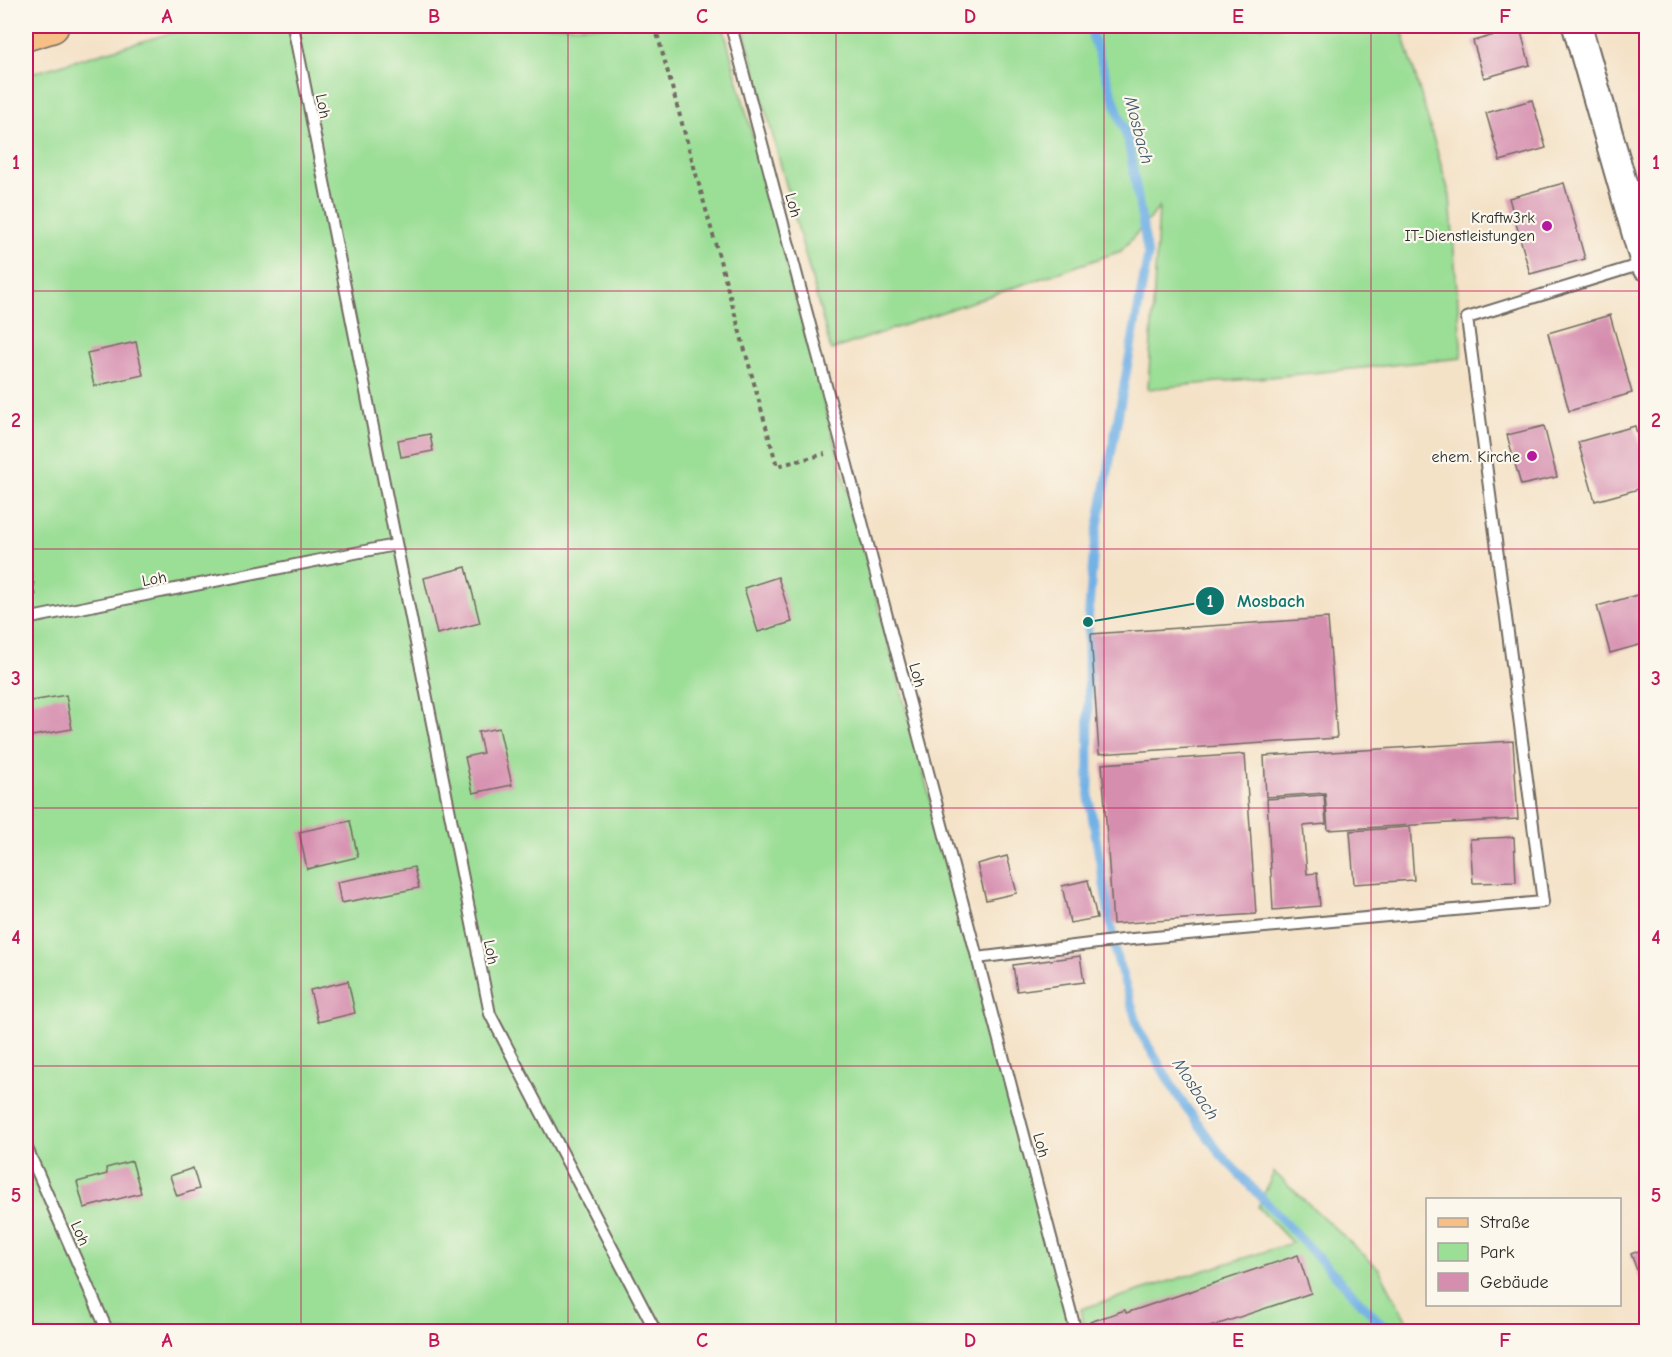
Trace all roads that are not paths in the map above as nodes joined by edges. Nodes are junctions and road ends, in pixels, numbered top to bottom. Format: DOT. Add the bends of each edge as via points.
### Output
graph roads {
  1 [pos="52,26"];
  2 [pos="293,26"];
  3 [pos="731,26"];
  4 [pos="1577,26"];
  5 [pos="26,34"];
  6 [pos="1636,193"];
  7 [pos="1646,264"];
  8 [pos="395,545"];
  9 [pos="26,619"];
  10 [pos="977,958"];
  11 [pos="26,1146"];
  12 [pos="108,1332"];
  13 [pos="656,1332"];
  14 [pos="1076,1332"];
  1 -- 5 [label="main road"];
  2 -- 8 [label="lane, Loh"];
  3 -- 10 [label="lane, Loh"];
  4 -- 6 [label="street"];
  6 -- 7 [label="street"];
  7 -- 10 [label="lane" via="1467,318 1543,902 1122,940"];
  8 -- 9 [label="lane, Loh"];
  8 -- 13 [label="lane, Loh" via="490,1014"];
  10 -- 14 [label="lane, Loh"];
  11 -- 12 [label="lane, Loh"];
}
